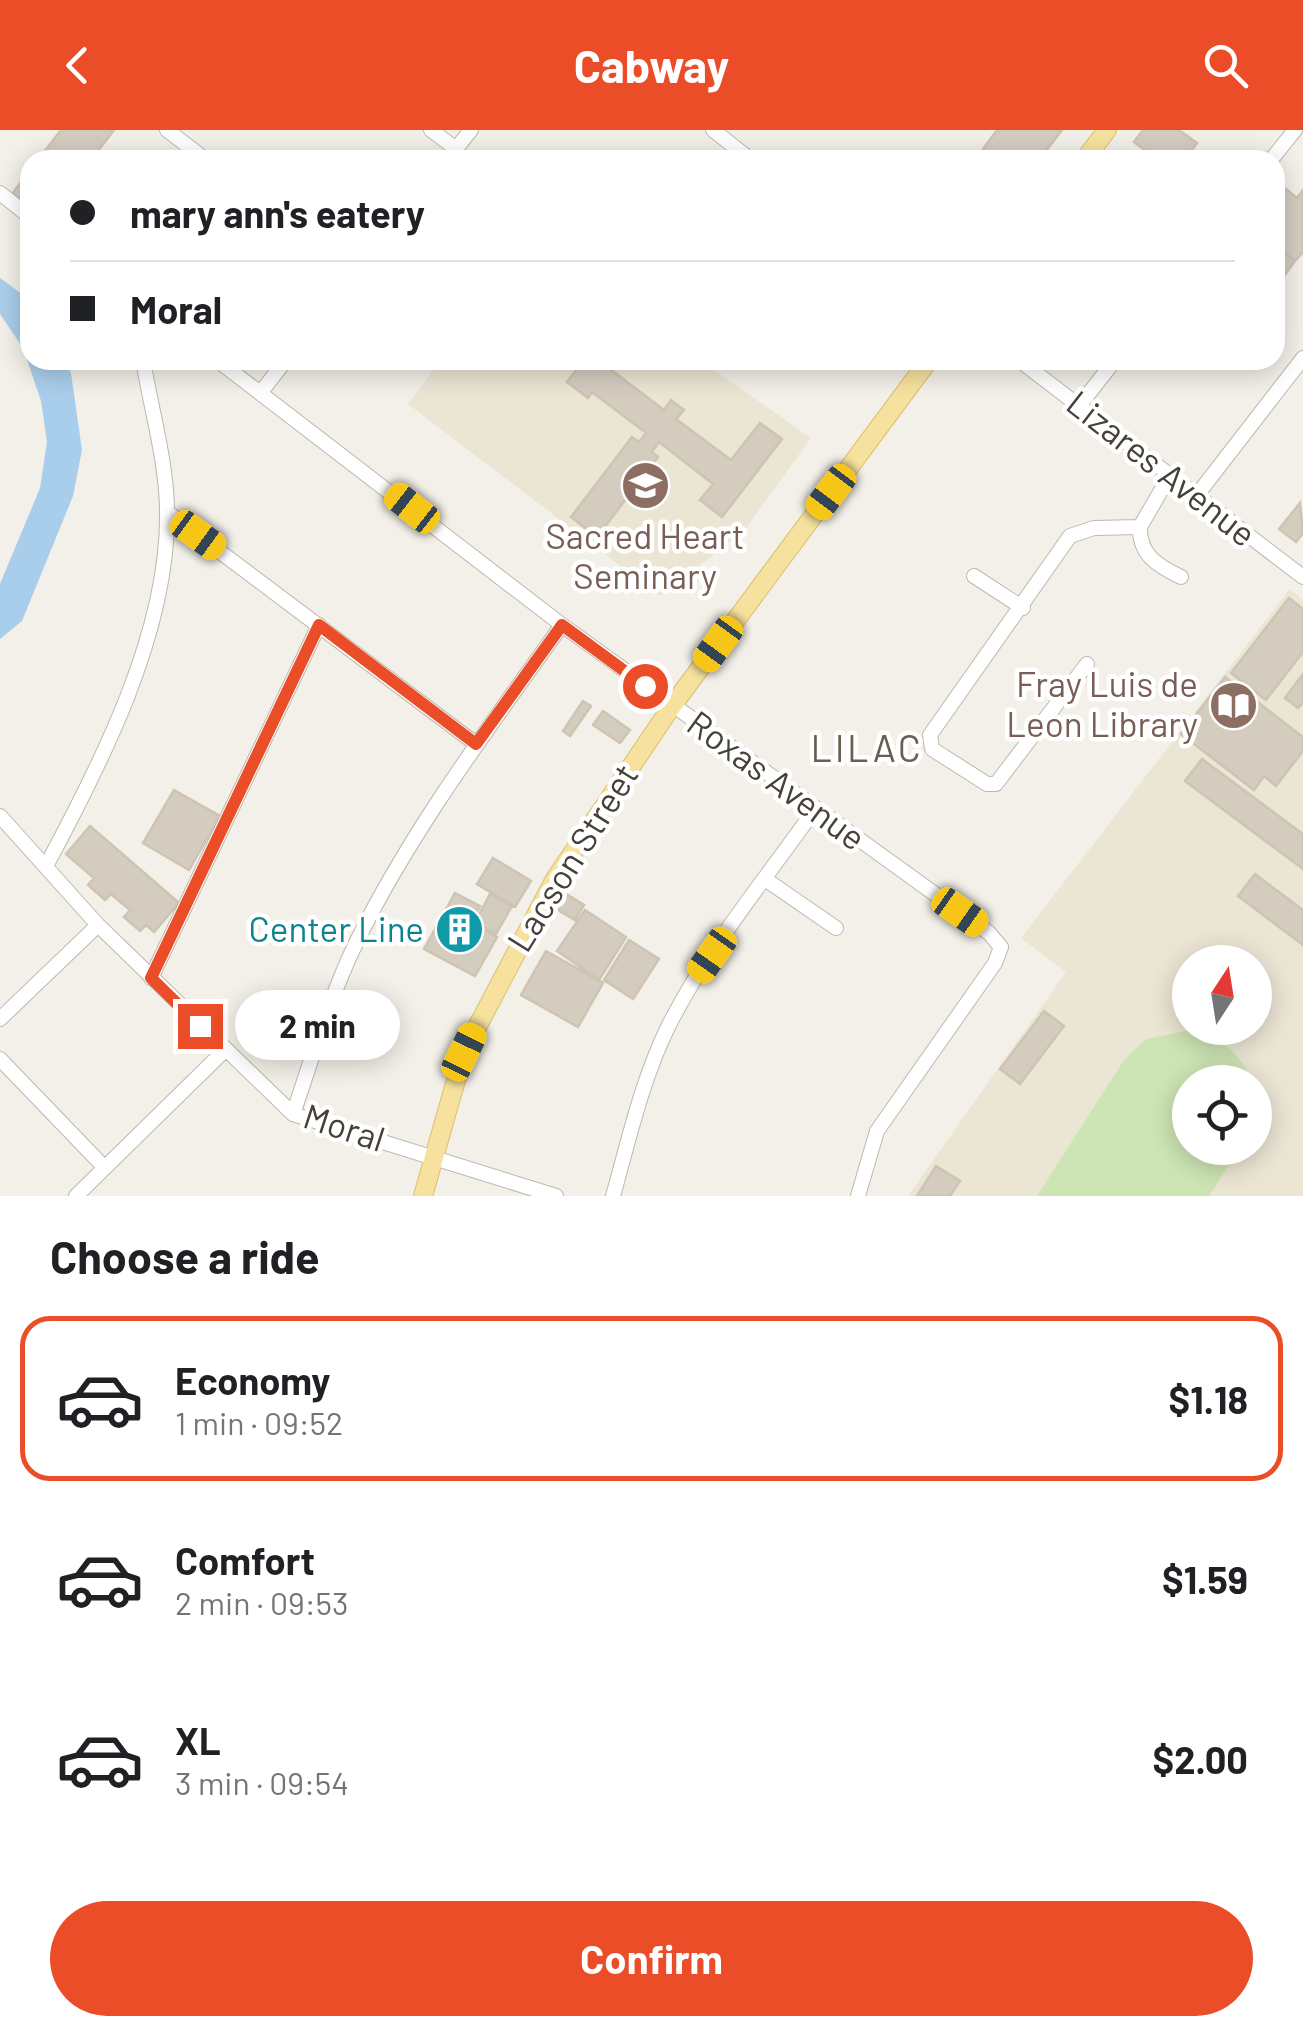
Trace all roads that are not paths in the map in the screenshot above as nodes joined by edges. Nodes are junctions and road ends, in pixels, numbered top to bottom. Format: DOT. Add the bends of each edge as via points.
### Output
graph roads {
  1 [pos="167,130"];
  2 [pos="431,130"];
  3 [pos="471,130"];
  4 [pos="713,130"];
  5 [pos="1107,130"];
  6 [pos="1295,130"];
  7 [pos="193,150"];
  8 [pos="448,150"];
  9 [pos="454,150"];
  10 [pos="739,150"];
  11 [pos="1092,150"];
  12 [pos="1280,150"];
  13 [pos="0,193"];
  14 [pos="20,209"];
  15 [pos="1300,366"];
  16 [pos="144,370"];
  17 [pos="230,370"];
  18 [pos="278,370"];
  19 [pos="922,370"];
  20 [pos="1031,370"];
  21 [pos="1107,370"];
  22 [pos="261,392"];
  23 [pos="1079,406"];
  24 [pos="1170,475"];
  25 [pos="1197,495"];
  26 [pos="168,512"];
  27 [pos="1140,527"];
  28 [pos="974,576"];
  29 [pos="1181,577"];
  30 [pos="1303,578"];
  31 [pos="1023,608"];
  32 [pos="319,625"];
  33 [pos="562,625"];
  34 [pos="1087,664"];
  35 [pos="672,706"];
  36 [pos="476,744"];
  37 [pos="815,809"];
  38 [pos="0,816"];
  39 [pos="46,866"];
  40 [pos="765,879"];
  41 [pos="98,925"];
  42 [pos="836,928"];
  43 [pos="151,978"];
  44 [pos="0,1019"];
  45 [pos="224,1050"];
  46 [pos="0,1059"];
  47 [pos="293,1114"];
  48 [pos="433,1156"];
  49 [pos="104,1167"];
  50 [pos="76,1196"];
  51 [pos="423,1196"];
  52 [pos="556,1196"];
  53 [pos="614,1196"];
  54 [pos="858,1196"];
  1 -- 7 [label="street"];
  2 -- 8 [label="street"];
  3 -- 9 [label="street"];
  4 -- 10 [label="street"];
  5 -- 11 [label="main road"];
  6 -- 12 [label="street"];
  13 -- 14 [label="street"];
  15 -- 25 [label="street"];
  16 -- 26 [label="street"];
  17 -- 22 [label="street, Roxas Avenue"];
  18 -- 22 [label="street"];
  19 -- 35 [label="main road, Lacson Street"];
  20 -- 23 [label="street, Lizares Avenue"];
  21 -- 23 [label="street"];
  22 -- 33 [label="street, Roxas Avenue"];
  23 -- 24 [label="street, Lizares Avenue"];
  24 -- 25 [label="street, Lizares Avenue"];
  24 -- 27 [label="street"];
  25 -- 30 [label="street, Lizares Avenue"];
  26 -- 32 [label="street"];
  26 -- 39 [label="street" via="156,598 126,704"];
  27 -- 29 [label="street" via="1150,559"];
  27 -- 31 [label="street" via="1070,536"];
  28 -- 31 [label="street"];
  31 -- 34 [label="street" via="930,736 932,749 996,784"];
  32 -- 36 [label="street"];
  32 -- 43 [label="street"];
  33 -- 35 [label="street, Roxas Avenue"];
  33 -- 36 [label="street"];
  35 -- 37 [label="street, Roxas Avenue"];
  35 -- 48 [label="main road, Lacson Street" via="512,952 464,1052"];
  36 -- 47 [label="street" via="356,944"];
  37 -- 40 [label="street"];
  37 -- 54 [label="street, Roxas Avenue" via="990,932 1001,947 877,1132"];
  38 -- 39 [label="street, Moral"];
  39 -- 41 [label="street, Moral"];
  40 -- 42 [label="street"];
  40 -- 53 [label="street" via="667,1030"];
  41 -- 43 [label="street, Moral"];
  41 -- 44 [label="street"];
  43 -- 45 [label="street, Moral"];
  45 -- 47 [label="street, Moral"];
  45 -- 49 [label="street"];
  46 -- 49 [label="street"];
  47 -- 48 [label="street, Moral"];
  48 -- 51 [label="main road, Lacson Street"];
  48 -- 52 [label="street, Moral"];
  49 -- 50 [label="street"];
}
